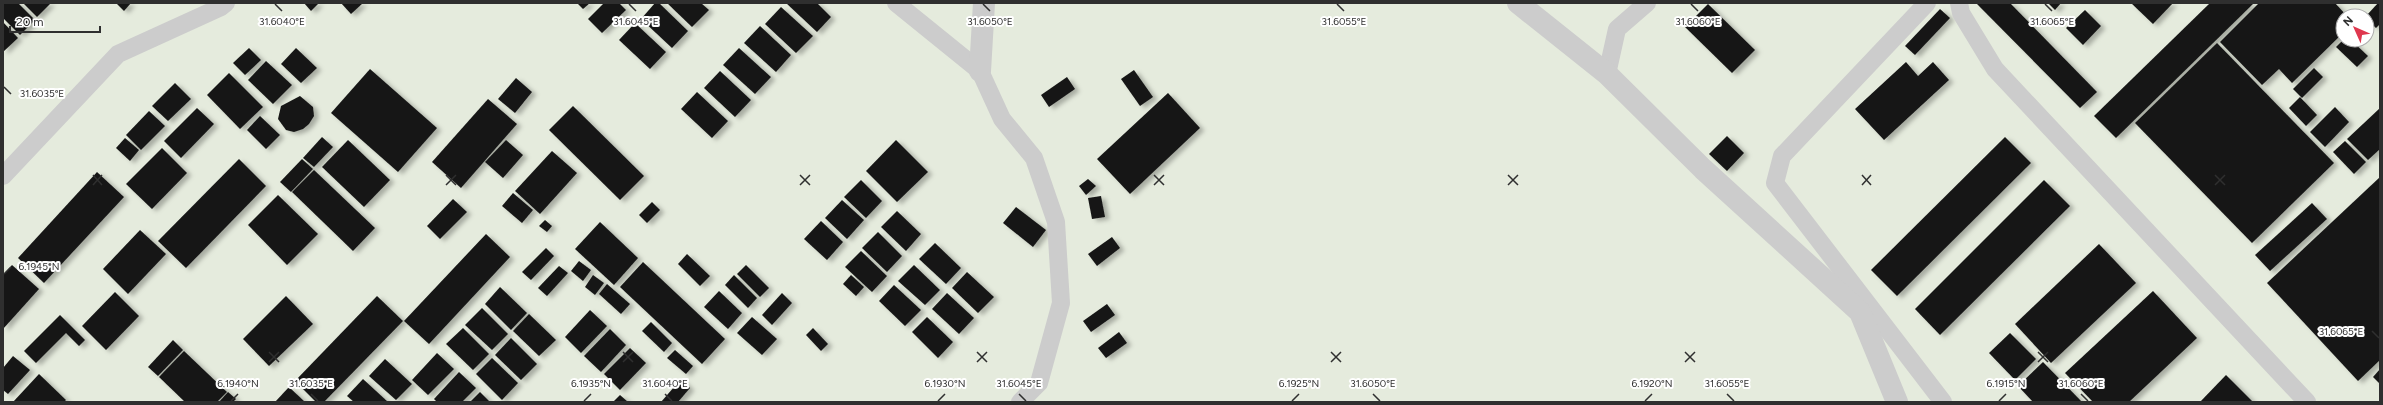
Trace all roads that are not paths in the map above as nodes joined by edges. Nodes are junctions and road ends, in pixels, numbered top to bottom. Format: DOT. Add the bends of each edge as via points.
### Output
graph roads {
  1 [pos="226,3"];
  2 [pos="896,3"];
  3 [pos="984,3"];
  4 [pos="1518,3"];
  5 [pos="1648,3"];
  6 [pos="1927,3"];
  7 [pos="1959,3"];
  8 [pos="980,72"];
  9 [pos="1607,74"];
  10 [pos="3,176"];
  11 [pos="1020,402"];
  12 [pos="1897,402"];
  13 [pos="1943,402"];
  14 [pos="2307,402"];
  1 -- 10 [label="lane" via="118,54"];
  2 -- 8 [label="lane"];
  3 -- 8 [label="street"];
  4 -- 9 [label="street"];
  5 -- 9 [label="lane" via="1617,30"];
  6 -- 13 [label="lane" via="1782,156 1775,183"];
  7 -- 14 [label="lane" via="1961,13 1995,69"];
  8 -- 11 [label="lane" via="1002,119 1034,158 1056,222 1060,303 1039,383"];
  9 -- 12 [label="street" via="1703,169 1860,312"];
}
